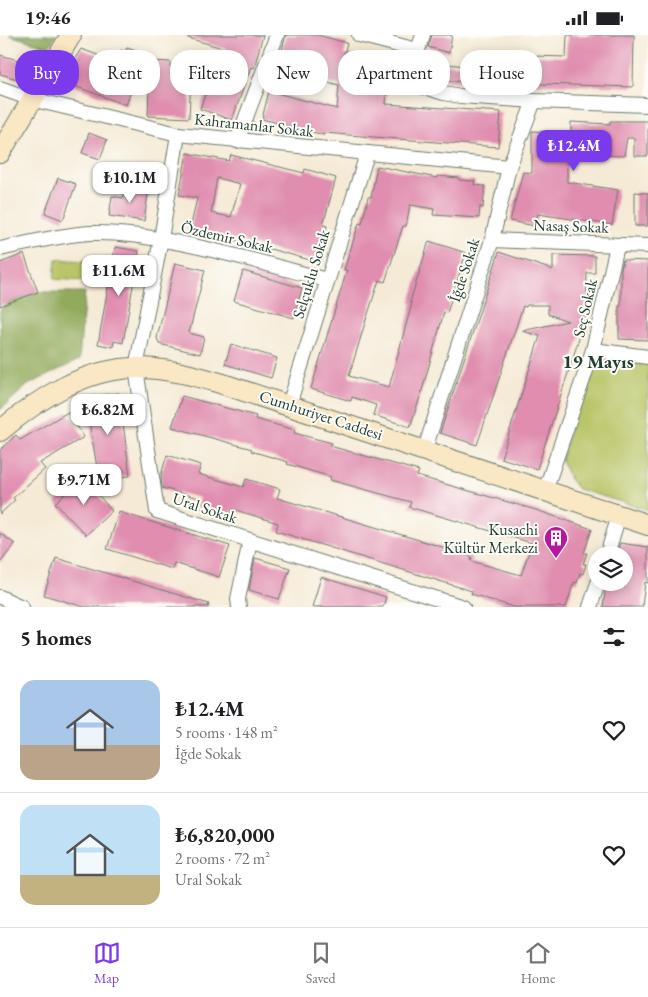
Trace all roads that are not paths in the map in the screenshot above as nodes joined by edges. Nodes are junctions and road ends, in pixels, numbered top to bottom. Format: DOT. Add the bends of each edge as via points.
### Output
graph roads {
  1 [pos="63,35"];
  2 [pos="71,35"];
  3 [pos="277,35"];
  4 [pos="360,35"];
  5 [pos="423,35"];
  6 [pos="417,50"];
  7 [pos="0,88"];
  8 [pos="450,94"];
  9 [pos="28,97"];
  10 [pos="534,101"];
  11 [pos="648,105"];
  12 [pos="178,134"];
  13 [pos="0,140"];
  14 [pos="237,141"];
  15 [pos="0,153"];
  16 [pos="367,154"];
  17 [pos="509,167"];
  18 [pos="161,239"];
  19 [pos="492,240"];
  20 [pos="617,246"];
  21 [pos="648,246"];
  22 [pos="0,249"];
  23 [pos="327,280"];
  24 [pos="593,349"];
  25 [pos="648,357"];
  26 [pos="136,368"];
  27 [pos="289,405"];
  28 [pos="0,431"];
  29 [pos="425,449"];
  30 [pos="545,491"];
  31 [pos="620,515"];
  32 [pos="648,525"];
  33 [pos="250,541"];
  34 [pos="610,546"];
  35 [pos="595,591"];
  36 [pos="0,597"];
  37 [pos="22,607"];
  38 [pos="239,607"];
  39 [pos="463,607"];
  40 [pos="590,607"];
  1 -- 9 [label="street"];
  2 -- 9 [label="street"];
  3 -- 14 [label="street"];
  4 -- 6 [label="street"];
  5 -- 6 [label="street"];
  7 -- 9 [label="street, Kahramanlar Sokak"];
  8 -- 10 [label="street"];
  9 -- 12 [label="street, Kahramanlar Sokak"];
  9 -- 13 [label="street"];
  9 -- 15 [label="street"];
  10 -- 11 [label="street"];
  10 -- 17 [label="street, İğde Sokak"];
  12 -- 14 [label="street, Kahramanlar Sokak"];
  12 -- 18 [label="street, Ural Sokak"];
  14 -- 16 [label="street, Kahramanlar Sokak"];
  16 -- 17 [label="street, Kahramanlar Sokak"];
  16 -- 23 [label="street, Selçuklu Sokak"];
  17 -- 19 [label="street, İğde Sokak"];
  18 -- 22 [label="street, Özdemir Sokak" via="89,233"];
  18 -- 23 [label="street, Özdemir Sokak"];
  18 -- 26 [label="street, Ural Sokak"];
  19 -- 20 [label="street, Nasaş Sokak"];
  19 -- 29 [label="street, İğde Sokak"];
  20 -- 21 [label="street, Nasaş Sokak"];
  20 -- 24 [label="street, Seç Sokak"];
  23 -- 27 [label="street, Selçuklu Sokak"];
  24 -- 25 [label="street"];
  24 -- 30 [label="street, Seç Sokak"];
  26 -- 27 [label="street, Cumhuriyet Caddesi" via="191,374"];
  26 -- 28 [label="street, Cumhuriyet Caddesi" via="98,375 60,389"];
  26 -- 33 [label="street, Ural Sokak" via="157,511"];
  27 -- 29 [label="street, Cumhuriyet Caddesi"];
  29 -- 30 [label="street, Cumhuriyet Caddesi"];
  30 -- 31 [label="street, Cumhuriyet Caddesi"];
  31 -- 32 [label="street, Cumhuriyet Caddesi"];
  31 -- 34 [label="street"];
  33 -- 38 [label="street"];
  33 -- 39 [label="street, Ural Sokak"];
  35 -- 40 [label="street"];
  36 -- 37 [label="street"];
}
